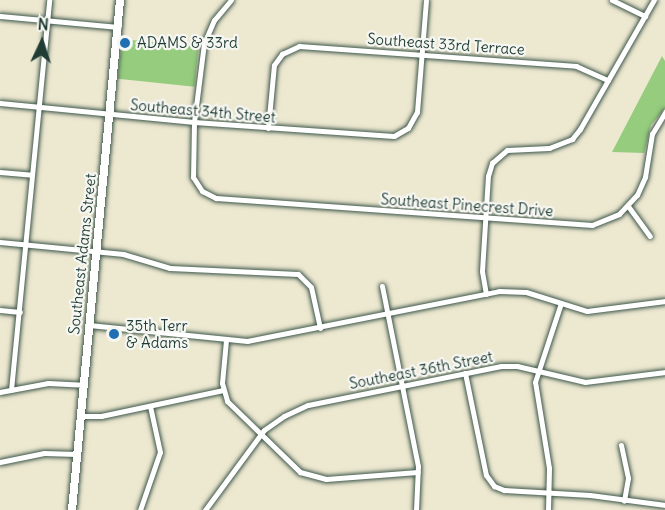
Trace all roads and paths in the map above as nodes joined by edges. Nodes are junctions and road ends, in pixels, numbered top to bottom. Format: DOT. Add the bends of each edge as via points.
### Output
graph roads {
  1 [pos="49,0"];
  2 [pos="120,0"];
  3 [pos="426,0"];
  4 [pos="612,0"];
  5 [pos="654,0"];
  6 [pos="228,1"];
  7 [pos="0,16"];
  8 [pos="645,16"];
  9 [pos="47,21"];
  10 [pos="118,27"];
  11 [pos="422,55"];
  12 [pos="608,80"];
  13 [pos="0,103"];
  14 [pos="39,107"];
  15 [pos="665,112"];
  16 [pos="110,114"];
  17 [pos="194,122"];
  18 [pos="268,128"];
  19 [pos="0,172"];
  20 [pos="32,175"];
  21 [pos="628,206"];
  22 [pos="486,219"];
  23 [pos="650,236"];
  24 [pos="0,242"];
  25 [pos="26,244"];
  26 [pos="96,251"];
  27 [pos="382,286"];
  28 [pos="486,294"];
  29 [pos="665,301"];
  30 [pos="561,303"];
  31 [pos="0,310"];
  32 [pos="20,312"];
  33 [pos="388,314"];
  34 [pos="89,325"];
  35 [pos="320,328"];
  36 [pos="226,340"];
  37 [pos="537,371"];
  38 [pos="665,372"];
  39 [pos="465,373"];
  40 [pos="83,386"];
  41 [pos="402,386"];
  42 [pos="11,390"];
  43 [pos="223,390"];
  44 [pos="0,392"];
  45 [pos="150,405"];
  46 [pos="80,416"];
  47 [pos="261,434"];
  48 [pos="621,445"];
  49 [pos="76,454"];
  50 [pos="0,462"];
  51 [pos="418,472"];
  52 [pos="549,492"];
  53 [pos="624,501"];
  54 [pos="665,505"];
  55 [pos="72,510"];
  56 [pos="140,510"];
  57 [pos="206,510"];
  58 [pos="416,510"];
  59 [pos="548,510"];
  1 -- 9 [label="street"];
  2 -- 10 [label="main road, Southeast Adams Street"];
  3 -- 11 [label="street"];
  4 -- 8 [label="street"];
  5 -- 8 [label="street"];
  6 -- 17 [label="street" via="204,43"];
  7 -- 9 [label="street"];
  8 -- 12 [label="street"];
  9 -- 10 [label="street"];
  9 -- 14 [label="street"];
  10 -- 16 [label="main road, Southeast Adams Street"];
  11 -- 12 [label="street, Southeast 33rd Terrace" via="576,66"];
  11 -- 18 [label="street, Southeast 34th Street" via="417,112 404,132 387,137"];
  11 -- 18 [label="street, Southeast 33rd Terrace" via="292,47 282,54 273,70"];
  12 -- 22 [label="street" via="580,129 566,142 549,148 512,148 496,158 488,176"];
  13 -- 14 [label="street, Southeast 34th Street"];
  14 -- 16 [label="street, Southeast 34th Street"];
  14 -- 20 [label="street"];
  15 -- 21 [label="street, Southeast Pinecrest Drive" via="652,134 644,182"];
  16 -- 17 [label="street, Southeast 34th Street"];
  16 -- 26 [label="main road, Southeast Adams Street"];
  17 -- 18 [label="street, Southeast 34th Street"];
  17 -- 22 [label="street, Southeast Pinecrest Drive" via="191,167 199,188 216,198"];
  19 -- 20 [label="street"];
  20 -- 25 [label="street"];
  21 -- 22 [label="street, Southeast Pinecrest Drive" via="609,220 586,226"];
  21 -- 23 [label="street"];
  22 -- 28 [label="street" via="482,271"];
  24 -- 25 [label="street"];
  25 -- 26 [label="street"];
  25 -- 32 [label="street"];
  26 -- 34 [label="main road, Southeast Adams Street"];
  26 -- 35 [label="street" via="123,254 170,268 298,274 311,287"];
  27 -- 33 [label="street"];
  28 -- 30 [label="street" via="526,292"];
  28 -- 33 [label="street"];
  29 -- 30 [label="street" via="595,311"];
  30 -- 37 [label="street"];
  31 -- 32 [label="street"];
  32 -- 42 [label="street"];
  33 -- 35 [label="street"];
  33 -- 41 [label="street"];
  34 -- 36 [label="street"];
  34 -- 40 [label="main road, Southeast Adams Street"];
  35 -- 36 [label="street" via="259,340"];
  36 -- 43 [label="street"];
  37 -- 38 [label="street, Southeast 36th Street" via="585,382"];
  37 -- 39 [label="street, Southeast 36th Street" via="510,366"];
  37 -- 52 [label="street" via="535,393 548,460"];
  39 -- 41 [label="street, Southeast 36th Street"];
  39 -- 52 [label="street" via="490,483 504,490"];
  40 -- 42 [label="street" via="48,383"];
  40 -- 46 [label="main road, Southeast Adams Street"];
  41 -- 47 [label="street, Southeast 36th Street" via="302,407 278,419"];
  41 -- 51 [label="street"];
  42 -- 44 [label="street"];
  43 -- 45 [label="street"];
  43 -- 47 [label="street" via="229,404"];
  45 -- 46 [label="street" via="101,416"];
  45 -- 56 [label="street" via="160,452"];
  46 -- 49 [label="main road, Southeast Adams Street"];
  47 -- 51 [label="street" via="296,469 314,477"];
  47 -- 57 [label="street, Southeast 36th Street"];
  48 -- 53 [label="street" via="628,472"];
  49 -- 50 [label="street" via="44,453"];
  49 -- 55 [label="main road, Southeast Adams Street"];
  51 -- 58 [label="street"];
  52 -- 53 [label="street"];
  52 -- 59 [label="street"];
  53 -- 54 [label="street"];
}
